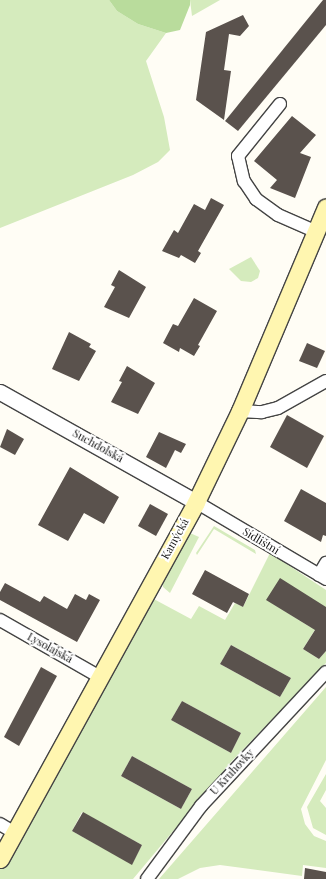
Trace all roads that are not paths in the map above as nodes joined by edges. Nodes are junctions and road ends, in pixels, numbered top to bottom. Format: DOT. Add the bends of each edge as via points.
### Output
graph roads {
  1 [pos="280,104"];
  2 [pos="326,207"];
  3 [pos="317,232"];
  4 [pos="326,382"];
  5 [pos="0,392"];
  6 [pos="240,411"];
  7 [pos="196,502"];
  8 [pos="326,563"];
  9 [pos="322,577"];
  10 [pos="0,620"];
  11 [pos="326,672"];
  12 [pos="100,677"];
  13 [pos="7,828"];
  14 [pos="0,859"];
  15 [pos="147,879"];
  1 -- 3 [label="street" via="238,156 244,181 256,199 278,215"];
  2 -- 3 [label="main road, Kamýcká"];
  3 -- 6 [label="main road, Kamýcká"];
  4 -- 6 [label="street" via="278,408 262,412"];
  5 -- 7 [label="street, Suchdolská"];
  6 -- 7 [label="main road, Kamýcká"];
  7 -- 9 [label="street, Sídlištní"];
  7 -- 12 [label="main road, Kamýcká"];
  8 -- 9 [label="street"];
  10 -- 12 [label="street, Lysolajská"];
  11 -- 15 [label="street, U Kruhovky" via="201,806"];
  12 -- 13 [label="main road, Kamýcká"];
  13 -- 14 [label="main road, Kamýcká"];
}
